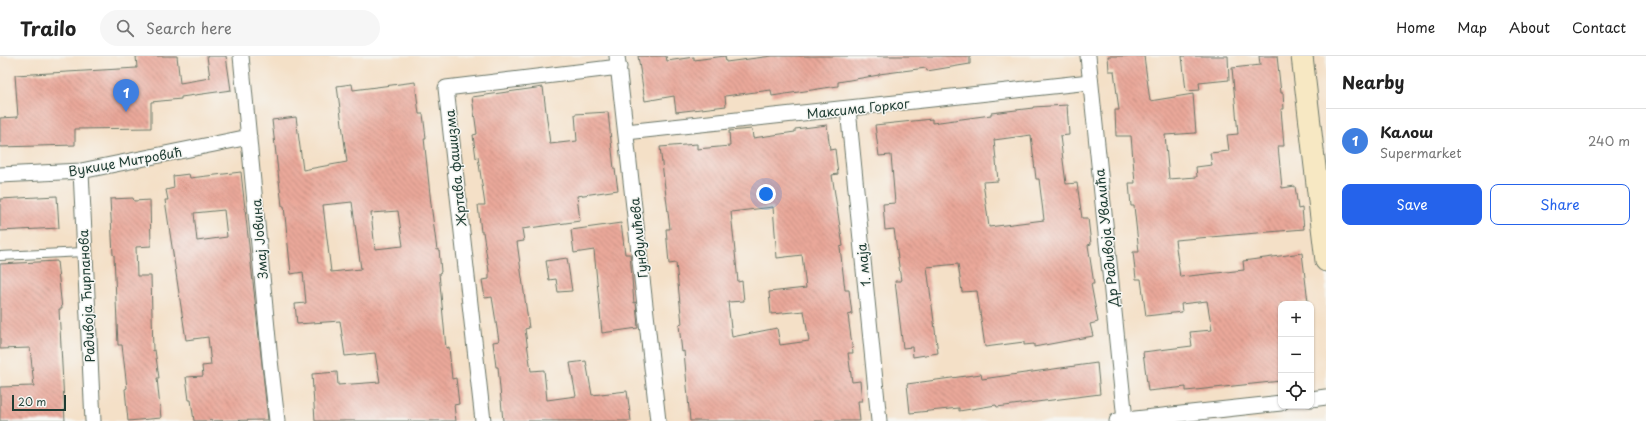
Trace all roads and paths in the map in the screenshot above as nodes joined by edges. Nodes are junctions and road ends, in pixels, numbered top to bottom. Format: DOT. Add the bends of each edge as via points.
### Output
graph roads {
  1 [pos="241,56"];
  2 [pos="1088,56"];
  3 [pos="1302,56"];
  4 [pos="618,62"];
  5 [pos="1090,82"];
  6 [pos="848,109"];
  7 [pos="626,132"];
  8 [pos="249,137"];
  9 [pos="81,171"];
  10 [pos="1321,174"];
  11 [pos="0,175"];
  12 [pos="84,252"];
  13 [pos="0,256"];
  14 [pos="1326,261"];
  15 [pos="1326,397"];
  16 [pos="1314,399"];
  17 [pos="1278,402"];
  18 [pos="93,421"];
  19 [pos="277,421"];
  20 [pos="484,421"];
  21 [pos="658,421"];
  22 [pos="879,421"];
  23 [pos="1121,421"];
  1 -- 8 [label="street, Змај Јовина"];
  2 -- 5 [label="street, Др Радивоја Увалића"];
  3 -- 10 [label="main road"];
  4 -- 7 [label="street, Гундулићева"];
  4 -- 20 [label="street, Жртава фашизма" via="446,88"];
  5 -- 6 [label="street, Максима Горког"];
  5 -- 23 [label="street, Др Радивоја Увалића"];
  6 -- 7 [label="street, Максима Горког"];
  6 -- 22 [label="street, 1. маја"];
  7 -- 21 [label="street, Гундулићева"];
  8 -- 9 [label="street, Вукице Митровић"];
  8 -- 19 [label="street, Змај Јовина"];
  9 -- 11 [label="street, Вукице Митровић"];
  9 -- 12 [label="street, Радивоја Ћирпанова"];
  10 -- 14 [label="main road"];
  12 -- 13 [label="lane"];
  12 -- 18 [label="street, Радивоја Ћирпанова"];
  15 -- 16 [label="street"];
  17 -- 23 [label="street"];
}
